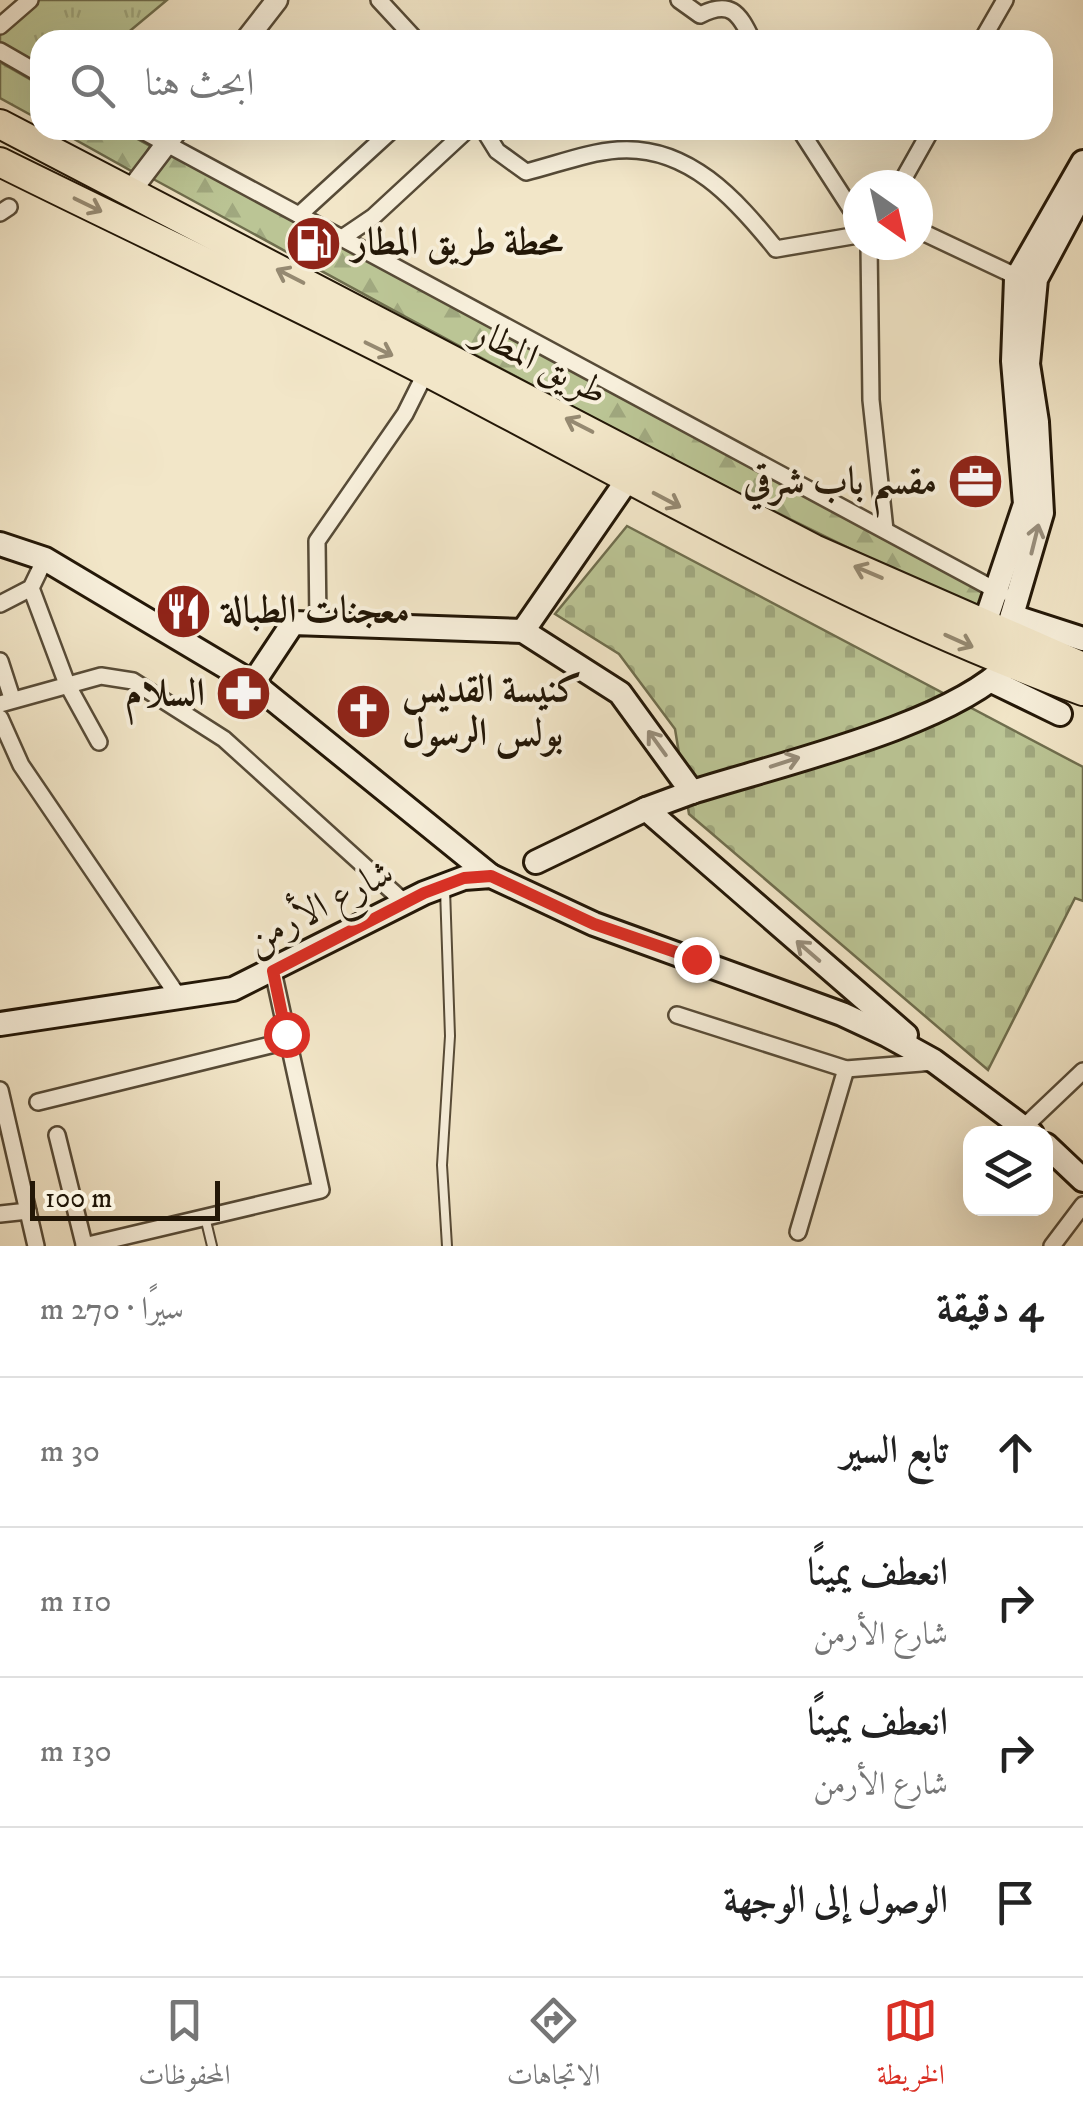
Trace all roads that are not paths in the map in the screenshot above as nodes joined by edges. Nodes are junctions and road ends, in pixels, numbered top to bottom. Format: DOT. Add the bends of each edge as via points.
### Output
graph roads {
  1 [pos="30,0"];
  2 [pos="277,0"];
  3 [pos="379,0"];
  4 [pos="679,0"];
  5 [pos="1005,0"];
  6 [pos="0,26"];
  7 [pos="254,30"];
  8 [pos="407,30"];
  9 [pos="747,30"];
  10 [pos="988,30"];
  11 [pos="0,52"];
  12 [pos="30,68"];
  13 [pos="0,124"];
  14 [pos="170,140"];
  15 [pos="177,140"];
  16 [pos="381,140"];
  17 [pos="457,140"];
  18 [pos="490,140"];
  19 [pos="806,140"];
  20 [pos="925,140"];
  21 [pos="0,162"];
  22 [pos="1083,162"];
  23 [pos="908,170"];
  24 [pos="1083,192"];
  25 [pos="129,193"];
  26 [pos="843,197"];
  27 [pos="298,215"];
  28 [pos="933,237"];
  29 [pos="342,238"];
  30 [pos="843,238"];
  31 [pos="869,260"];
  32 [pos="1026,279"];
  33 [pos="426,372"];
  34 [pos="628,479"];
  35 [pos="885,530"];
  36 [pos="0,544"];
  37 [pos="45,558"];
  38 [pos="31,588"];
  39 [pos="995,590"];
  40 [pos="0,604"];
  41 [pos="1006,618"];
  42 [pos="318,624"];
  43 [pos="523,631"];
  44 [pos="1083,639"];
  45 [pos="1053,654"];
  46 [pos="1083,658"];
  47 [pos="0,661"];
  48 [pos="1083,667"];
  49 [pos="1001,672"];
  50 [pos="253,683"];
  51 [pos="67,684"];
  52 [pos="1083,691"];
  53 [pos="6,700"];
  54 [pos="1060,714"];
  55 [pos="0,718"];
  56 [pos="99,742"];
  57 [pos="692,792"];
  58 [pos="646,809"];
  59 [pos="536,862"];
  60 [pos="491,876"];
  61 [pos="445,884"];
  62 [pos="404,902"];
  63 [pos="273,971"];
  64 [pos="856,992"];
  65 [pos="180,1000"];
  66 [pos="842,1014"];
  67 [pos="677,1015"];
  68 [pos="0,1024"];
  69 [pos="288,1042"];
  70 [pos="934,1062"];
  71 [pos="846,1069"];
  72 [pos="1083,1071"];
  73 [pos="0,1090"];
  74 [pos="38,1102"];
  75 [pos="1022,1126"];
  76 [pos="1032,1126"];
  77 [pos="57,1134"];
  78 [pos="1053,1152"];
  79 [pos="1083,1180"];
  80 [pos="1083,1205"];
  81 [pos="28,1211"];
  82 [pos="0,1214"];
  83 [pos="205,1216"];
  84 [pos="798,1232"];
  85 [pos="84,1245"];
  86 [pos="36,1246"];
  87 [pos="212,1246"];
  88 [pos="447,1246"];
  89 [pos="1052,1246"];
  1 -- 6 [label="street"];
  2 -- 7 [label="street"];
  3 -- 8 [label="street"];
  4 -- 9 [label="street" via="700,15 716,4 730,5"];
  5 -- 10 [label="street"];
  11 -- 12 [label="street"];
  13 -- 25 [label="highway, طريق المطار"];
  14 -- 25 [label="street"];
  15 -- 27 [label="street"];
  16 -- 27 [label="street"];
  17 -- 29 [label="street"];
  18 -- 30 [label="street" via="526,172 618,150 675,155 740,205 776,249"];
  19 -- 26 [label="street"];
  20 -- 23 [label="street"];
  21 -- 33 [label="highway, طريق المطار, one-way"];
  22 -- 32 [label="main road"];
  24 -- 32 [label="main road"];
  41 -- 25 [label="highway, طريق المطار, one-way" via="814,549"];
  27 -- 29 [label="street"];
  28 -- 32 [label="street"];
  29 -- 35 [label="street"];
  31 -- 35 [label="street" via="870,400"];
  32 -- 39 [label="main road" via="1012,361 1025,504"];
  41 -- 32 [label="main road, one-way" via="1042,513"];
  33 -- 34 [label="highway, طريق المطار"];
  33 -- 42 [label="street" via="405,414 317,540"];
  34 -- 43 [label="main road"];
  34 -- 49 [label="highway, طريق المطار, one-way"];
  35 -- 39 [label="street"];
  36 -- 37 [label="main road"];
  37 -- 38 [label="street"];
  37 -- 50 [label="main road"];
  38 -- 40 [label="street"];
  38 -- 51 [label="street"];
  39 -- 41 [label="main road"];
  39 -- 41 [label="street"];
  41 -- 44 [label="main road"];
  41 -- 45 [label="highway, طريق المطار"];
  42 -- 43 [label="main road"];
  42 -- 50 [label="main road" via="293,623"];
  57 -- 43 [label="main road, one-way" via="620,693"];
  45 -- 46 [label="highway"];
  45 -- 48 [label="highway, طريق المطار"];
  47 -- 53 [label="street"];
  49 -- 52 [label="highway, طريق المطار"];
  49 -- 54 [label="main road"];
  57 -- 49 [label="main road, one-way" via="926,716"];
  50 -- 60 [label="main road"];
  51 -- 53 [label="street"];
  51 -- 56 [label="street"];
  51 -- 62 [label="street" via="101,676 133,682 224,739"];
  55 -- 65 [label="street" via="21,765"];
  57 -- 58 [label="main road"];
  58 -- 59 [label="main road"];
  64 -- 58 [label="main road, one-way"];
  60 -- 61 [label="main road, شارع الأرمن"];
  60 -- 66 [label="main road" via="594,924"];
  61 -- 62 [label="main road, شارع الأرمن"];
  61 -- 88 [label="lane"];
  62 -- 63 [label="main road, شارع الأرمن"];
  63 -- 65 [label="main road, شارع الأرمن" via="234,989"];
  63 -- 69 [label="street"];
  64 -- 66 [label="main road" via="854,1006"];
  64 -- 70 [label="main road"];
  65 -- 68 [label="main road, شارع الأرمن"];
  66 -- 70 [label="main road"];
  67 -- 71 [label="street"];
  69 -- 74 [label="street"];
  69 -- 83 [label="street" via="321,1190"];
  70 -- 71 [label="street"];
  70 -- 75 [label="main road"];
  71 -- 84 [label="street"];
  72 -- 76 [label="street"];
  73 -- 81 [label="street"];
  77 -- 85 [label="street"];
  78 -- 79 [label="main road"];
  80 -- 89 [label="street"];
  81 -- 82 [label="street"];
  81 -- 86 [label="street"];
  83 -- 85 [label="street"];
  83 -- 87 [label="lane"];
}
